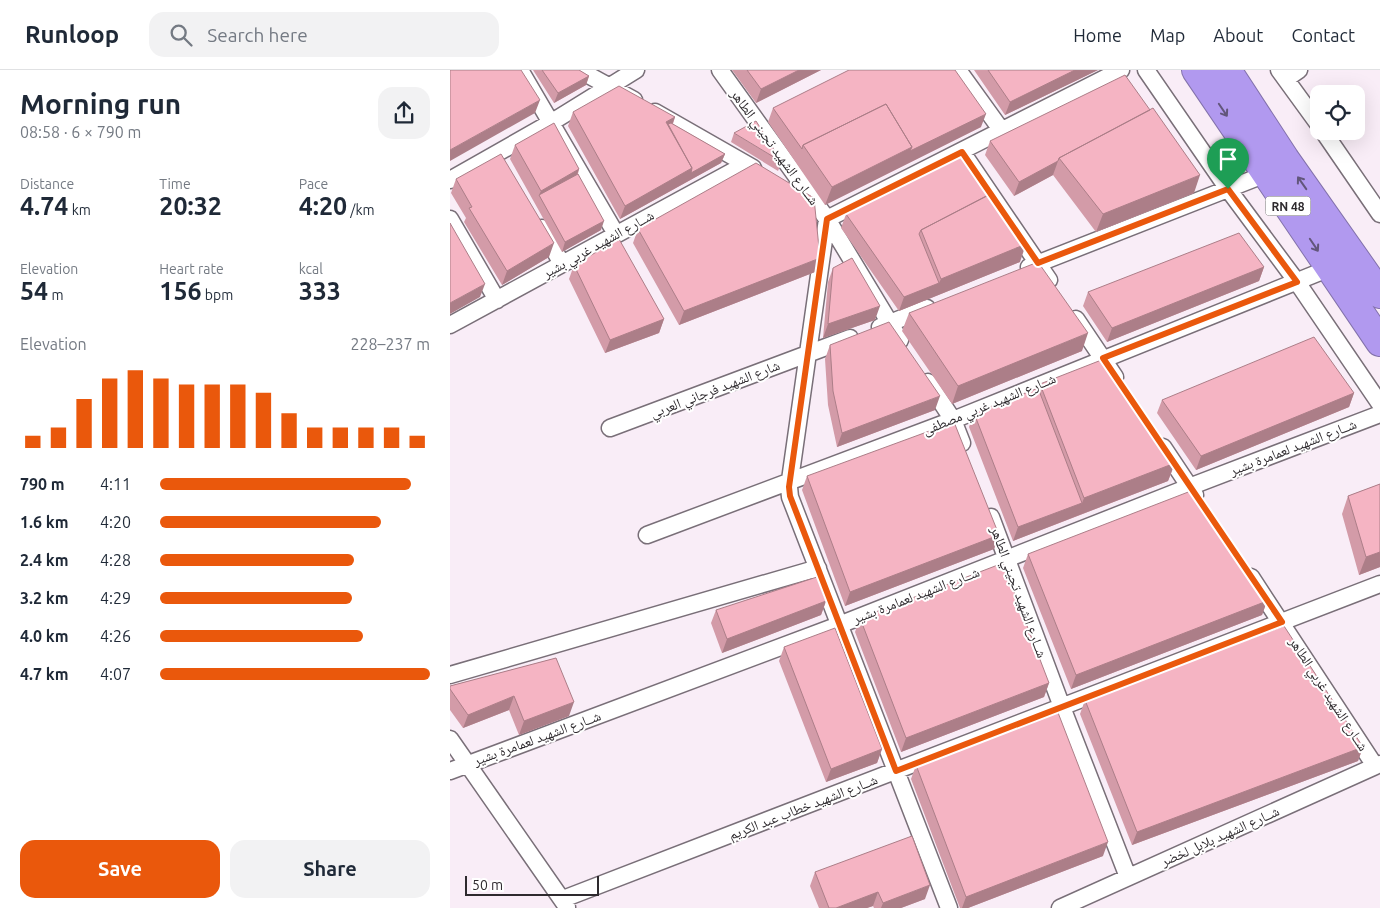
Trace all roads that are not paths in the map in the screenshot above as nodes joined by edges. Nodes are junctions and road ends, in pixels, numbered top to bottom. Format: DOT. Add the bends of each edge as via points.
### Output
graph roads {
  1 [pos="520,70"];
  2 [pos="579,70"];
  3 [pos="636,70"];
  4 [pos="720,70"];
  5 [pos="958,70"];
  6 [pos="1121,70"];
  7 [pos="1146,70"];
  8 [pos="1196,70"];
  9 [pos="1227,70"];
  10 [pos="1288,73"];
  11 [pos="610,87"];
  12 [pos="1310,110"];
  13 [pos="552,122"];
  14 [pos="1002,131"];
  15 [pos="1329,140"];
  16 [pos="962,152"];
  17 [pos="498,153"];
  18 [pos="746,164"];
  19 [pos="508,170"];
  20 [pos="1266,174"];
  21 [pos="769,178"];
  22 [pos="450,180"];
  23 [pos="784,188"];
  24 [pos="1228,189"];
  25 [pos="532,212"];
  26 [pos="1380,214"];
  27 [pos="450,219"];
  28 [pos="827,219"];
  29 [pos="616,234"];
  30 [pos="1038,263"];
  31 [pos="562,264"];
  32 [pos="1330,268"];
  33 [pos="1012,274"];
  34 [pos="1297,282"];
  35 [pos="1380,294"];
  36 [pos="497,300"];
  37 [pos="942,302"];
  38 [pos="889,323"];
  39 [pos="450,325"];
  40 [pos="1380,342"];
  41 [pos="808,354"];
  42 [pos="910,355"];
  43 [pos="1103,358"];
  44 [pos="921,372"];
  45 [pos="1124,390"];
  46 [pos="1380,404"];
  47 [pos="1380,414"];
  48 [pos="953,420"];
  49 [pos="610,428"];
  50 [pos="1151,430"];
  51 [pos="966,454"];
  52 [pos="790,482"];
  53 [pos="1189,487"];
  54 [pos="987,507"];
  55 [pos="1206,510"];
  56 [pos="647,535"];
  57 [pos="1008,559"];
  58 [pos="1244,566"];
  59 [pos="818,568"];
  60 [pos="1380,584"];
  61 [pos="1282,622"];
  62 [pos="839,625"];
  63 [pos="450,675"];
  64 [pos="1062,707"];
  65 [pos="450,739"];
  66 [pos="468,763"];
  67 [pos="1378,765"];
  68 [pos="450,771"];
  69 [pos="896,771"];
  70 [pos="1128,877"];
  71 [pos="565,904"];
  72 [pos="949,908"];
  73 [pos="1060,908"];
  1 -- 13 [label="street"];
  2 -- 11 [label="street"];
  3 -- 11 [label="street"];
  4 -- 28 [label="street, شــارع الشهيد تجيني الطاهر"];
  5 -- 14 [label="street"];
  6 -- 14 [label="street"];
  7 -- 24 [label="street"];
  8 -- 20 [label="highway, RN 48, one-way"];
  35 -- 9 [label="highway, RN 48, one-way"];
  10 -- 12 [label="street"];
  11 -- 13 [label="street"];
  11 -- 18 [label="street"];
  13 -- 17 [label="street"];
  13 -- 29 [label="street"];
  14 -- 16 [label="street"];
  15 -- 26 [label="street"];
  16 -- 28 [label="street"];
  16 -- 30 [label="street"];
  17 -- 19 [label="street"];
  17 -- 22 [label="street"];
  18 -- 21 [label="street"];
  18 -- 29 [label="street, شــارع الشهيد غربي بشير"];
  20 -- 24 [label="street"];
  20 -- 32 [label="highway, RN 48, one-way"];
  23 -- 28 [label="street"];
  24 -- 30 [label="street"];
  24 -- 34 [label="street"];
  25 -- 31 [label="street"];
  27 -- 36 [label="street"];
  28 -- 38 [label="street, شــارع الشهيد تجيني الطاهر"];
  28 -- 41 [label="street"];
  29 -- 31 [label="street, شــارع الشهيد غربي بشير"];
  30 -- 33 [label="street"];
  30 -- 43 [label="street"];
  31 -- 36 [label="street, شــارع الشهيد غربي بشير"];
  32 -- 34 [label="street, شــارع الشهيد غربي مصطفى"];
  32 -- 40 [label="highway, RN 48"];
  34 -- 43 [label="street, شــارع الشهيد غربي مصطفى"];
  34 -- 46 [label="street"];
  36 -- 39 [label="street, شــارع الشهيد غربي بشير"];
  37 -- 38 [label="street, شارع الشهيد فرجاني العربي"];
  38 -- 41 [label="street, شارع الشهيد فرجاني العربي"];
  38 -- 42 [label="street, شــارع الشهيد تجيني الطاهر"];
  41 -- 49 [label="street, شارع الشهيد فرجاني العربي"];
  41 -- 52 [label="street"];
  43 -- 45 [label="street"];
  43 -- 48 [label="street, شــارع الشهيد غربي مصطفى"];
  44 -- 48 [label="street"];
  47 -- 53 [label="street, شــارع الشهيد لعمامرة بشير"];
  48 -- 51 [label="street"];
  48 -- 52 [label="street, شــارع الشهيد غربي مصطفى"];
  50 -- 53 [label="street"];
  52 -- 56 [label="street, شــارع الشهيد غربي مصطفى"];
  52 -- 59 [label="street" via="790,496"];
  53 -- 55 [label="street"];
  53 -- 57 [label="street, شــارع الشهيد لعمامرة بشير"];
  54 -- 57 [label="street, شــارع الشهيد تجيني الطاهر"];
  57 -- 62 [label="street, شــارع الشهيد لعمامرة بشير"];
  57 -- 64 [label="street, شــارع الشهيد تجيني الطاهر"];
  58 -- 61 [label="street, شــارع الشهيد غربي الطاهر"];
  59 -- 62 [label="street"];
  59 -- 63 [label="street"];
  60 -- 61 [label="street, شــارع الشهيد خطاب عبد الكريم"];
  61 -- 64 [label="street, شــارع الشهيد خطاب عبد الكريم"];
  61 -- 67 [label="street, شــارع الشهيد غربي الطاهر"];
  62 -- 66 [label="street, شــارع الشهيد لعمامرة بشير"];
  62 -- 69 [label="street"];
  64 -- 69 [label="street, شــارع الشهيد خطاب عبد الكريم"];
  64 -- 70 [label="street, شــارع الشهيد تجيني الطاهر"];
  65 -- 66 [label="street"];
  66 -- 68 [label="street, شــارع الشهيد لعمامرة بشير"];
  66 -- 71 [label="street"];
  67 -- 70 [label="street, شــارع الشهيد بلابل لخضر"];
  69 -- 71 [label="street, شــارع الشهيد خطاب عبد الكريم"];
  69 -- 72 [label="street"];
  70 -- 73 [label="street, شــارع الشهيد بلابل لخضر"];
}
